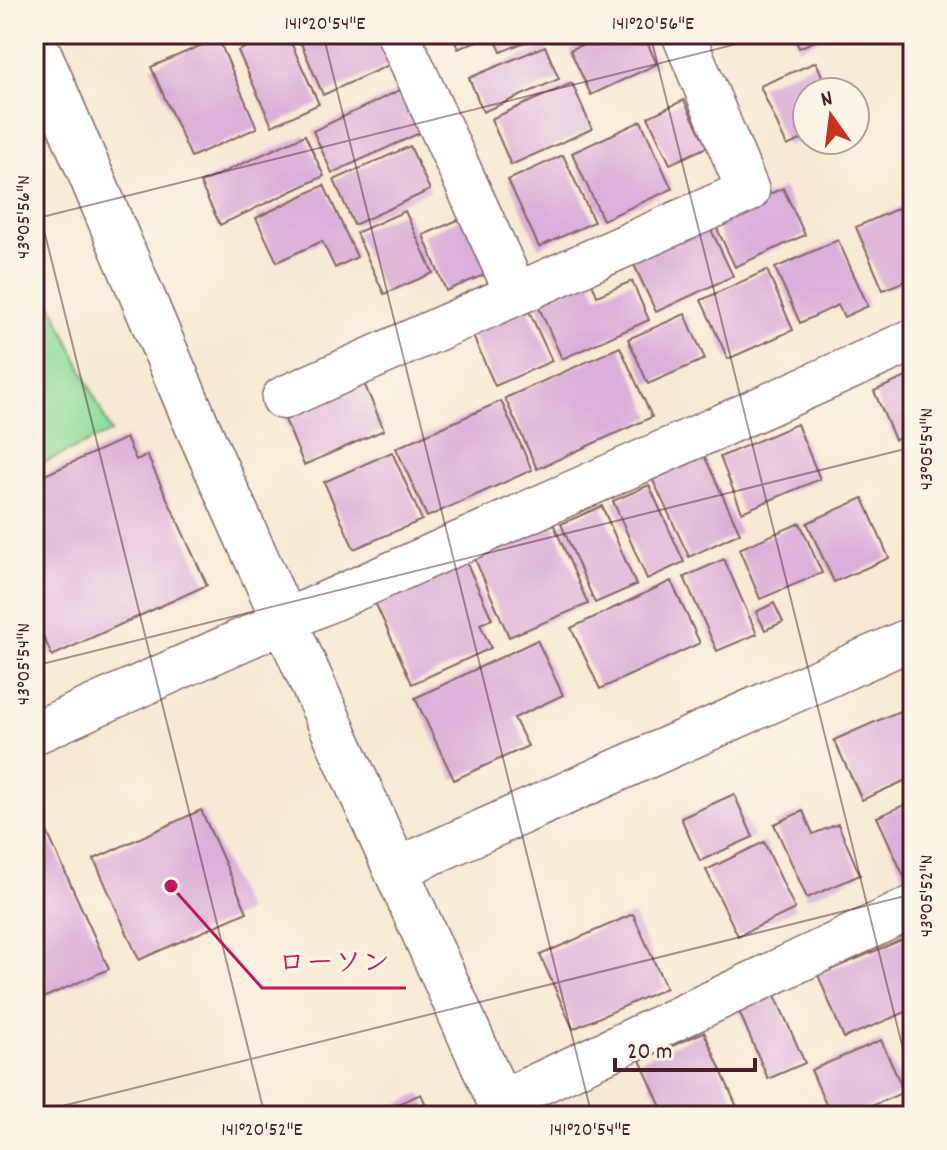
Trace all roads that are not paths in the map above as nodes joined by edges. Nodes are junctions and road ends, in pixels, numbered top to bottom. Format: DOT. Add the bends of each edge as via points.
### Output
graph roads {
  1 [pos="398,34"];
  2 [pos="683,34"];
  3 [pos="34,41"];
  4 [pos="516,293"];
  5 [pos="913,340"];
  6 [pos="283,398"];
  7 [pos="284,620"];
  8 [pos="913,638"];
  9 [pos="34,733"];
  10 [pos="397,869"];
  11 [pos="913,907"];
  12 [pos="503,1109"];
  1 -- 4 [label="street"];
  2 -- 4 [label="street" via="748,191"];
  3 -- 7 [label="street"];
  4 -- 6 [label="street"];
  5 -- 7 [label="street"];
  7 -- 9 [label="street"];
  7 -- 10 [label="street"];
  8 -- 10 [label="street"];
  10 -- 12 [label="street"];
  11 -- 12 [label="street"];
}
